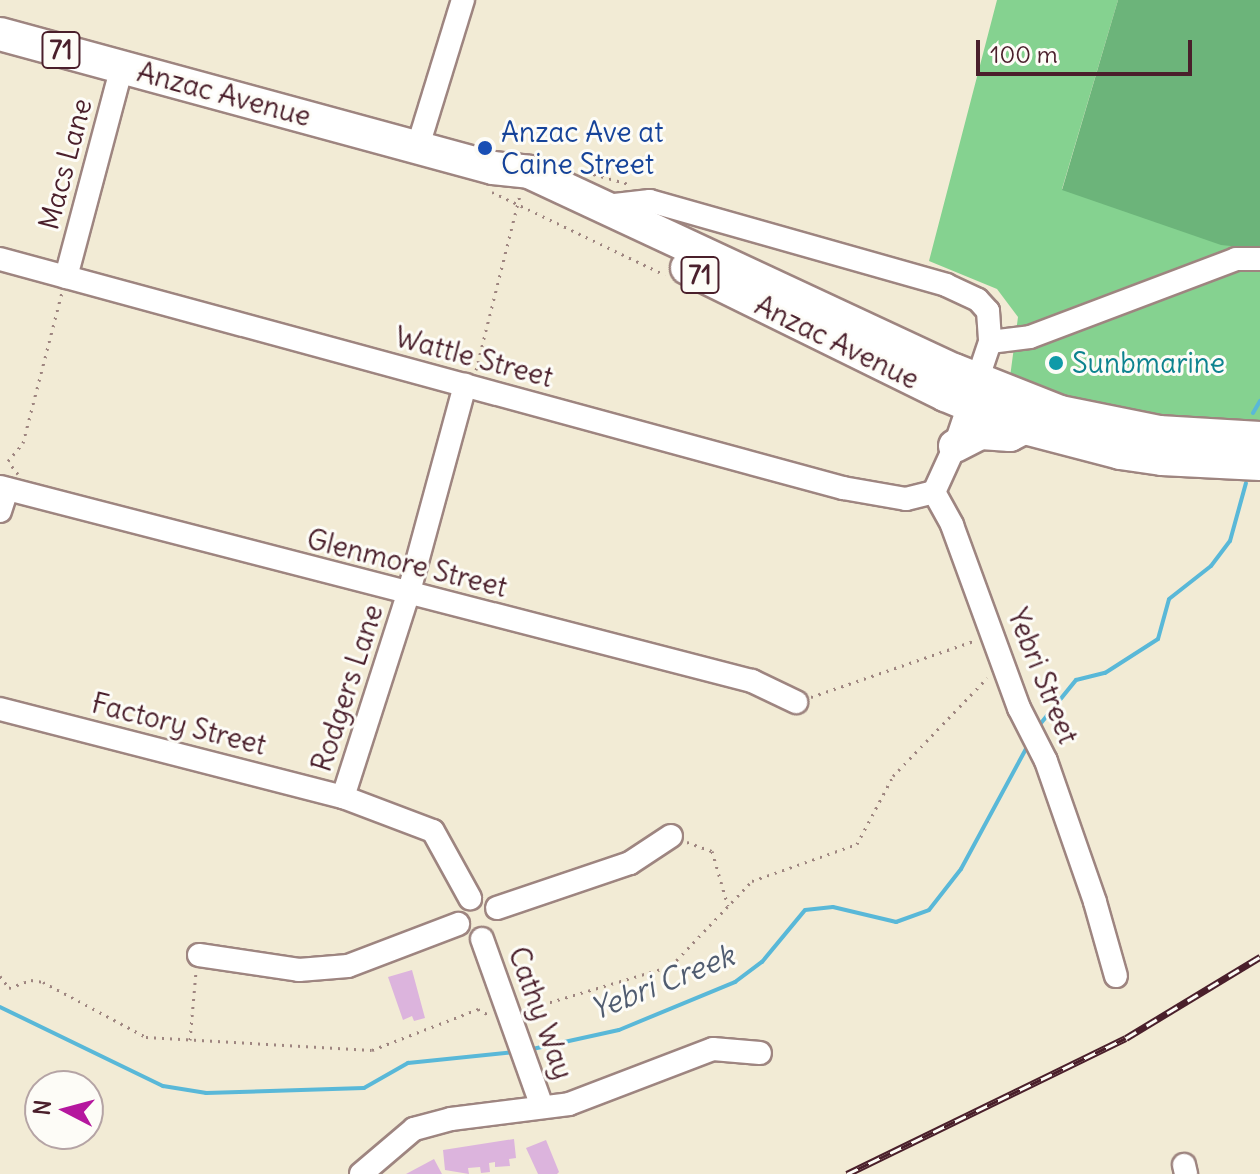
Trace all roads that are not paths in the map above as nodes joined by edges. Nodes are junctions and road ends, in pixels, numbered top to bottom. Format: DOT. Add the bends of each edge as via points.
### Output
graph roads {
  1 [pos="463,0"];
  2 [pos="0,34"];
  3 [pos="122,66"];
  4 [pos="418,146"];
  5 [pos="493,168"];
  6 [pos="606,206"];
  7 [pos="0,259"];
  8 [pos="1260,259"];
  9 [pos="66,277"];
  10 [pos="990,342"];
  11 [pos="465,385"];
  12 [pos="973,392"];
  13 [pos="1025,428"];
  14 [pos="1260,438"];
  15 [pos="955,446"];
  16 [pos="1260,464"];
  17 [pos="10,485"];
  18 [pos="934,492"];
  19 [pos="0,511"];
  20 [pos="408,595"];
  21 [pos="796,702"];
  22 [pos="0,709"];
  23 [pos="343,797"];
  24 [pos="671,836"];
  25 [pos="470,898"];
  26 [pos="497,908"];
  27 [pos="458,924"];
  28 [pos="482,939"];
  29 [pos="199,955"];
  30 [pos="1116,976"];
  31 [pos="760,1053"];
  32 [pos="542,1107"];
  33 [pos="361,1174"];
  1 -- 4 [label="street"];
  2 -- 3 [label="highway, Anzac Avenue / 71"];
  3 -- 4 [label="highway, Anzac Avenue / 71"];
  3 -- 9 [label="street, Macs Lane"];
  4 -- 5 [label="highway, Anzac Avenue / 71"];
  5 -- 6 [label="highway, Anzac Avenue / 71" via="529,172"];
  5 -- 12 [label="highway, Anzac Avenue / 71" via="522,188"];
  6 -- 10 [label="street" via="650,201 752,236 964,291 988,311"];
  6 -- 12 [label="highway, Anzac Avenue / 71"];
  7 -- 9 [label="street, Wattle Street"];
  8 -- 10 [label="street" via="1236,259 1030,337"];
  9 -- 11 [label="street, Wattle Street"];
  10 -- 12 [label="street"];
  11 -- 18 [label="street, Wattle Street" via="843,488 906,499"];
  11 -- 20 [label="street, Rodgers Lane"];
  12 -- 13 [label="highway, Anzac Avenue / 71"];
  12 -- 14 [label="highway, Anzac Avenue / 71" via="1094,421 1193,436"];
  12 -- 15 [label="street"];
  13 -- 15 [label="highway" via="1010,435 981,433"];
  13 -- 16 [label="highway, Anzac Avenue / 71" via="1134,455"];
  15 -- 18 [label="street"];
  17 -- 19 [label="street"];
  17 -- 20 [label="street, Glenmore Street"];
  18 -- 30 [label="street, Yebri Street" via="952,525 1075,841"];
  20 -- 21 [label="street, Glenmore Street" via="752,681"];
  20 -- 23 [label="street, Rodgers Lane"];
  22 -- 23 [label="street, Factory Street"];
  23 -- 25 [label="street, Rodgers Lane" via="433,831"];
  24 -- 26 [label="street" via="630,863"];
  25 -- 26 [label="street" via="483,897"];
  25 -- 27 [label="street" via="458,912"];
  26 -- 28 [label="street" via="497,927"];
  27 -- 28 [label="street" via="465,934"];
  27 -- 29 [label="street" via="348,966 299,970"];
  28 -- 32 [label="street, Cathy Way"];
  31 -- 32 [label="street" via="713,1049 569,1104"];
  32 -- 33 [label="street" via="414,1129"];
}
